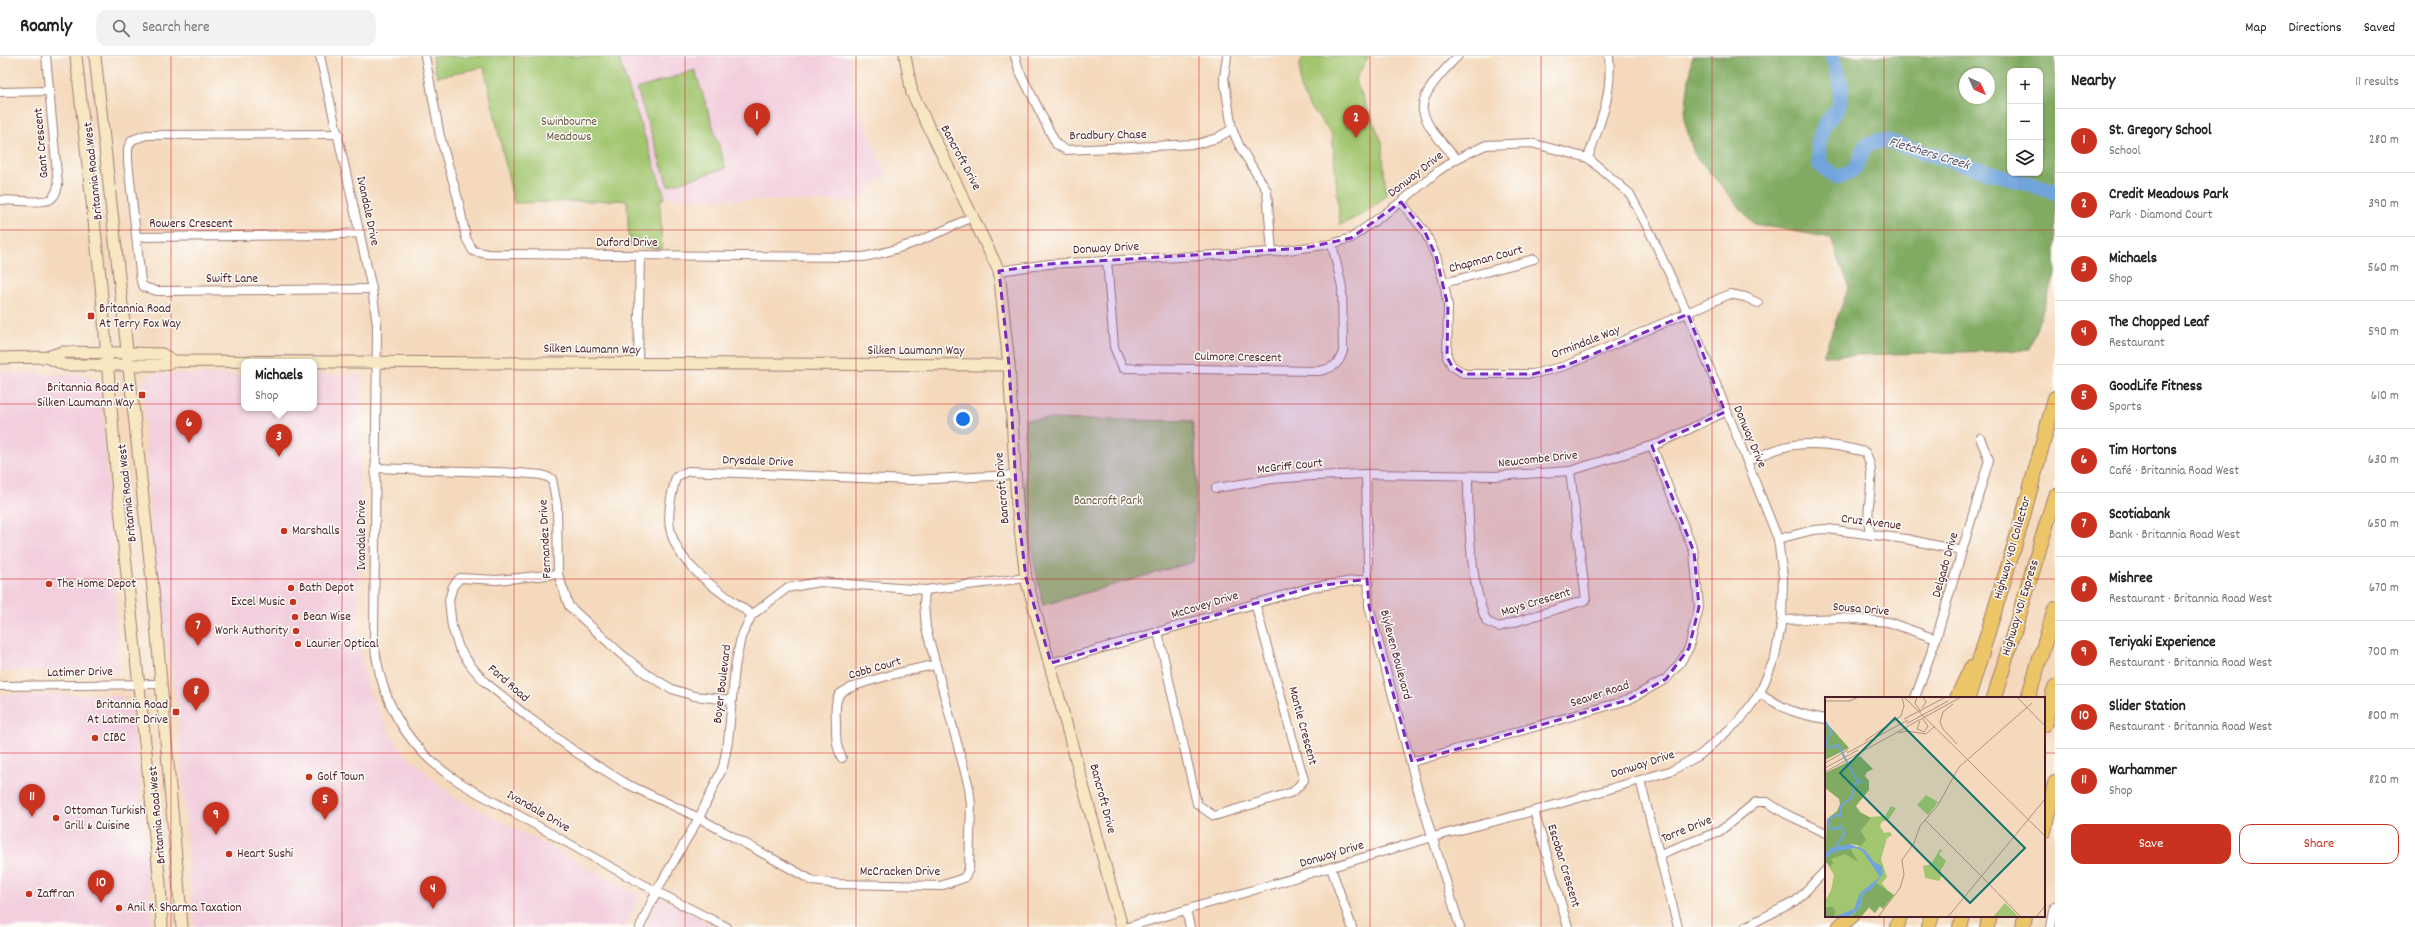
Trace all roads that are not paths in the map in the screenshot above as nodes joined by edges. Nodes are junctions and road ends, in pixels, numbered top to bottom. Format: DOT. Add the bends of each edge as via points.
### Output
graph roads {
  1 [pos="46,56"];
  2 [pos="76,56"];
  3 [pos="95,56"];
  4 [pos="320,56"];
  5 [pos="426,56"];
  6 [pos="905,56"];
  7 [pos="1015,56"];
  8 [pos="1227,56"];
  9 [pos="1458,56"];
  10 [pos="1609,56"];
  11 [pos="50,91"];
  12 [pos="0,92"];
  13 [pos="1232,129"];
  14 [pos="339,134"];
  15 [pos="1588,158"];
  16 [pos="1456,159"];
  17 [pos="0,200"];
  18 [pos="1401,202"];
  19 [pos="974,216"];
  20 [pos="360,233"];
  21 [pos="137,237"];
  22 [pos="1332,244"];
  23 [pos="1272,252"];
  24 [pos="640,255"];
  25 [pos="1534,259"];
  26 [pos="1107,260"];
  27 [pos="999,271"];
  28 [pos="1444,283"];
  29 [pos="372,289"];
  30 [pos="1758,303"];
  31 [pos="1688,314"];
  32 [pos="0,358"];
  33 [pos="107,359"];
  34 [pos="129,359"];
  35 [pos="241,361"];
  36 [pos="317,361"];
  37 [pos="376,361"];
  38 [pos="638,365"];
  39 [pos="1010,365"];
  40 [pos="2055,398"];
  41 [pos="1726,412"];
  42 [pos="1980,438"];
  43 [pos="1652,446"];
  44 [pos="1746,461"];
  45 [pos="375,468"];
  46 [pos="1570,471"];
  47 [pos="1366,474"];
  48 [pos="1015,475"];
  49 [pos="1468,476"];
  50 [pos="1216,488"];
  51 [pos="2055,496"];
  52 [pos="1871,535"];
  53 [pos="1778,539"];
  54 [pos="1962,551"];
  55 [pos="558,574"];
  56 [pos="1026,578"];
  57 [pos="1367,579"];
  58 [pos="925,590"];
  59 [pos="1255,603"];
  60 [pos="2055,609"];
  61 [pos="752,615"];
  62 [pos="1782,620"];
  63 [pos="1158,632"];
  64 [pos="1936,639"];
  65 [pos="1985,644"];
  66 [pos="1051,663"];
  67 [pos="934,665"];
  68 [pos="139,684"];
  69 [pos="161,684"];
  70 [pos="0,686"];
  71 [pos="2055,686"];
  72 [pos="1760,693"];
  73 [pos="1914,697"];
  74 [pos="1957,697"];
  75 [pos="1968,697"];
  76 [pos="1994,697"];
  77 [pos="2028,697"];
  78 [pos="731,700"];
  79 [pos="1825,719"];
  80 [pos="2045,721"];
  81 [pos="842,758"];
  82 [pos="1412,762"];
  83 [pos="1640,780"];
  84 [pos="2055,783"];
  85 [pos="1534,811"];
  86 [pos="699,818"];
  87 [pos="2045,827"];
  88 [pos="1825,833"];
  89 [pos="1433,837"];
  90 [pos="1660,854"];
  91 [pos="1331,868"];
  92 [pos="1825,871"];
  93 [pos="657,890"];
  94 [pos="2055,906"];
  95 [pos="1186,910"];
  96 [pos="1851,917"];
  97 [pos="1900,917"];
  98 [pos="1932,917"];
  99 [pos="1963,917"];
  100 [pos="1990,917"];
  101 [pos="2025,917"];
  102 [pos="162,927"];
  103 [pos="182,927"];
  104 [pos="640,927"];
  105 [pos="727,927"];
  106 [pos="1122,927"];
  107 [pos="1128,927"];
  108 [pos="1190,927"];
  109 [pos="1352,927"];
  110 [pos="1460,927"];
  111 [pos="1568,927"];
  112 [pos="1678,927"];
  113 [pos="1745,927"];
  114 [pos="1839,927"];
  115 [pos="1897,927"];
  116 [pos="1928,927"];
  117 [pos="1960,927"];
  118 [pos="1987,927"];
  119 [pos="2023,927"];
  120 [pos="2051,927"];
  1 -- 11 [label="street, Gant Crescent"];
  2 -- 33 [label="street, Britannia Road West"];
  3 -- 34 [label="street, Britannia Road West"];
  4 -- 14 [label="street, Ivandale Drive"];
  5 -- 24 [label="street, Duford Drive" via="440,136 466,238 473,251 488,254"];
  6 -- 19 [label="street, Bancroft Drive" via="912,93"];
  7 -- 13 [label="street, Bradbury Chase" via="1019,70 1056,144 1066,150 1198,144 1217,138"];
  8 -- 13 [label="street" via="1224,78"];
  9 -- 16 [label="street" via="1442,71 1427,94 1422,109 1428,124"];
  10 -- 15 [label="street" via="1608,102"];
  11 -- 12 [label="street"];
  11 -- 17 [label="street, Gant Crescent" via="58,185 55,194 45,200"];
  13 -- 23 [label="street" via="1267,191"];
  14 -- 20 [label="street, Ivandale Drive"];
  14 -- 21 [label="street, Rowers Crescent" via="146,135 132,140 128,153"];
  15 -- 16 [label="street, Donway Drive" via="1530,143 1486,145"];
  15 -- 31 [label="street, Donway Drive" via="1630,194"];
  16 -- 18 [label="street, Donway Drive"];
  18 -- 22 [label="street, Donway Drive" via="1351,238"];
  18 -- 28 [label="street, Ormindale Way" via="1425,232"];
  19 -- 24 [label="street, Duford Drive" via="915,244 888,253 863,257"];
  19 -- 27 [label="street, Bancroft Drive"];
  20 -- 21 [label="street, Rowers Crescent"];
  20 -- 29 [label="street, Ivandale Drive"];
  21 -- 29 [label="street, Swift Lane" via="141,282 144,287 157,291"];
  22 -- 23 [label="street, Donway Drive"];
  22 -- 26 [label="street, Culmore Crescent" via="1342,287 1343,351 1332,368 1319,371 1123,368 1114,347"];
  23 -- 26 [label="street, Donway Drive"];
  24 -- 38 [label="street"];
  25 -- 28 [label="street, Chapman Court"];
  26 -- 27 [label="street, Donway Drive"];
  27 -- 39 [label="street, Bancroft Drive"];
  28 -- 31 [label="street, Ormindale Way" via="1448,306 1447,357 1452,366 1465,374 1533,374 1565,366"];
  29 -- 37 [label="street, Ivandale Drive" via="377,325"];
  30 -- 31 [label="street, Ormindale Way" via="1730,294"];
  31 -- 41 [label="street, Donway Drive"];
  32 -- 33 [label="street, Silken Laumann Way" via="47,358 62,352"];
  33 -- 34 [label="street, Silken Laumann Way"];
  33 -- 68 [label="street, Britannia Road West" via="117,481"];
  34 -- 35 [label="street, Silken Laumann Way" via="163,365 174,361"];
  34 -- 69 [label="street, Britannia Road West"];
  36 -- 37 [label="street, Silken Laumann Way"];
  37 -- 38 [label="street, Silken Laumann Way"];
  37 -- 45 [label="street, Ivandale Drive"];
  38 -- 39 [label="street, Silken Laumann Way"];
  39 -- 48 [label="street, Bancroft Drive"];
  40 -- 65 [label="highway, Highway 401 Collector"];
  41 -- 43 [label="street, Newcombe Drive"];
  41 -- 44 [label="street, Donway Drive"];
  42 -- 54 [label="street, Delgado Drive" via="1989,460"];
  43 -- 46 [label="street, Newcombe Drive"];
  43 -- 82 [label="street, Seaver Road" via="1694,552 1699,607 1689,648 1680,663 1666,679 1628,700"];
  44 -- 52 [label="street" via="1798,445 1849,448 1865,452 1870,461 1871,497 1867,524"];
  44 -- 53 [label="street, Donway Drive"];
  45 -- 55 [label="street, Fernandez Drive" via="542,474 552,479 557,506"];
  45 -- 93 [label="street, Ivandale Drive" via="375,656 384,691 404,730 424,754 452,778 585,853"];
  46 -- 49 [label="street, Newcombe Drive"];
  46 -- 49 [label="street, Mays Crescent" via="1586,600 1499,627 1487,622 1480,608 1469,530"];
  47 -- 49 [label="street, Newcombe Drive"];
  47 -- 50 [label="street, McGriff Court" via="1272,479"];
  47 -- 57 [label="street, Blyleven Boulevard"];
  48 -- 56 [label="street, Bancroft Drive"];
  48 -- 61 [label="street, Drysdale Drive" via="911,480 688,471 676,477 671,493 670,528 678,548 690,566"];
  51 -- 76 [label="highway, Highway 401 Express"];
  52 -- 53 [label="street, Cruz Avenue" via="1827,529"];
  52 -- 54 [label="street, Cruz Avenue" via="1906,539"];
  53 -- 62 [label="street, Donway Drive" via="1783,577"];
  54 -- 64 [label="street, Delgado Drive"];
  55 -- 78 [label="street, Fernandez Drive" via="570,606 621,654 648,675 672,689 694,696"];
  55 -- 86 [label="street, Ford Road" via="497,580 460,578 449,600 452,627 459,648 485,682 576,753 625,783"];
  56 -- 58 [label="street, Boyer Boulevard"];
  56 -- 66 [label="street, Bancroft Drive"];
  57 -- 59 [label="street, McCovey Drive" via="1312,587"];
  57 -- 82 [label="street, Blyleven Boulevard" via="1369,606"];
  58 -- 61 [label="street, Boyer Boulevard" via="819,582 787,588"];
  58 -- 67 [label="street, McCracken Drive" via="926,628"];
  59 -- 63 [label="street, McCovey Drive"];
  59 -- 63 [label="street, Mantle Crescent" via="1304,780 1293,792 1214,816 1197,804"];
  60 -- 77 [label="highway"];
  61 -- 78 [label="street, Boyer Boulevard" via="741,637"];
  62 -- 64 [label="street, Sousa Drive" via="1844,618 1888,622"];
  62 -- 72 [label="street, Donway Drive" via="1775,657"];
  63 -- 66 [label="street, McCovey Drive"];
  64 -- 73 [label="street, Delgado Drive"];
  65 -- 74 [label="highway"];
  65 -- 75 [label="highway, Highway 401 Collector"];
  66 -- 106 [label="street, Bancroft Drive"];
  67 -- 81 [label="street, Cobb Court" via="856,686 840,694 836,702 836,738"];
  67 -- 86 [label="street, McCracken Drive" via="969,787 969,869 964,878 940,886 838,884 813,880"];
  68 -- 69 [label="street, Latimer Drive"];
  68 -- 70 [label="street, Latimer Drive"];
  68 -- 102 [label="street, Britannia Road West" via="160,883"];
  69 -- 103 [label="street, Britannia Road West"];
  71 -- 80 [label="highway"];
  72 -- 79 [label="street" via="1784,709"];
  72 -- 83 [label="street, Donway Drive" via="1740,720 1700,755 1672,770"];
  78 -- 86 [label="street, Boyer Boulevard" via="728,742 723,767"];
  82 -- 89 [label="street, Blyleven Boulevard"];
  83 -- 85 [label="street, Donway Drive"];
  83 -- 90 [label="street"];
  84 -- 87 [label="highway"];
  85 -- 89 [label="street, Donway Drive"];
  85 -- 111 [label="street, Escobar Crescent"];
  86 -- 93 [label="street, Boyer Boulevard"];
  88 -- 90 [label="street, Torre Drive" via="1767,802 1756,802 1720,832"];
  89 -- 91 [label="street, Donway Drive"];
  89 -- 110 [label="street"];
  90 -- 112 [label="street"];
  91 -- 95 [label="street, Donway Drive"];
  91 -- 109 [label="street"];
  92 -- 113 [label="street" via="1796,901"];
  93 -- 104 [label="street, Boyer Boulevard"];
  93 -- 105 [label="street, Ivandale Drive"];
  94 -- 120 [label="street"];
  95 -- 107 [label="street, Donway Drive"];
  95 -- 108 [label="street"];
  96 -- 114 [label="highway"];
  97 -- 115 [label="highway"];
  98 -- 116 [label="highway"];
  99 -- 117 [label="highway"];
  100 -- 118 [label="highway"];
  101 -- 119 [label="highway"];
}
